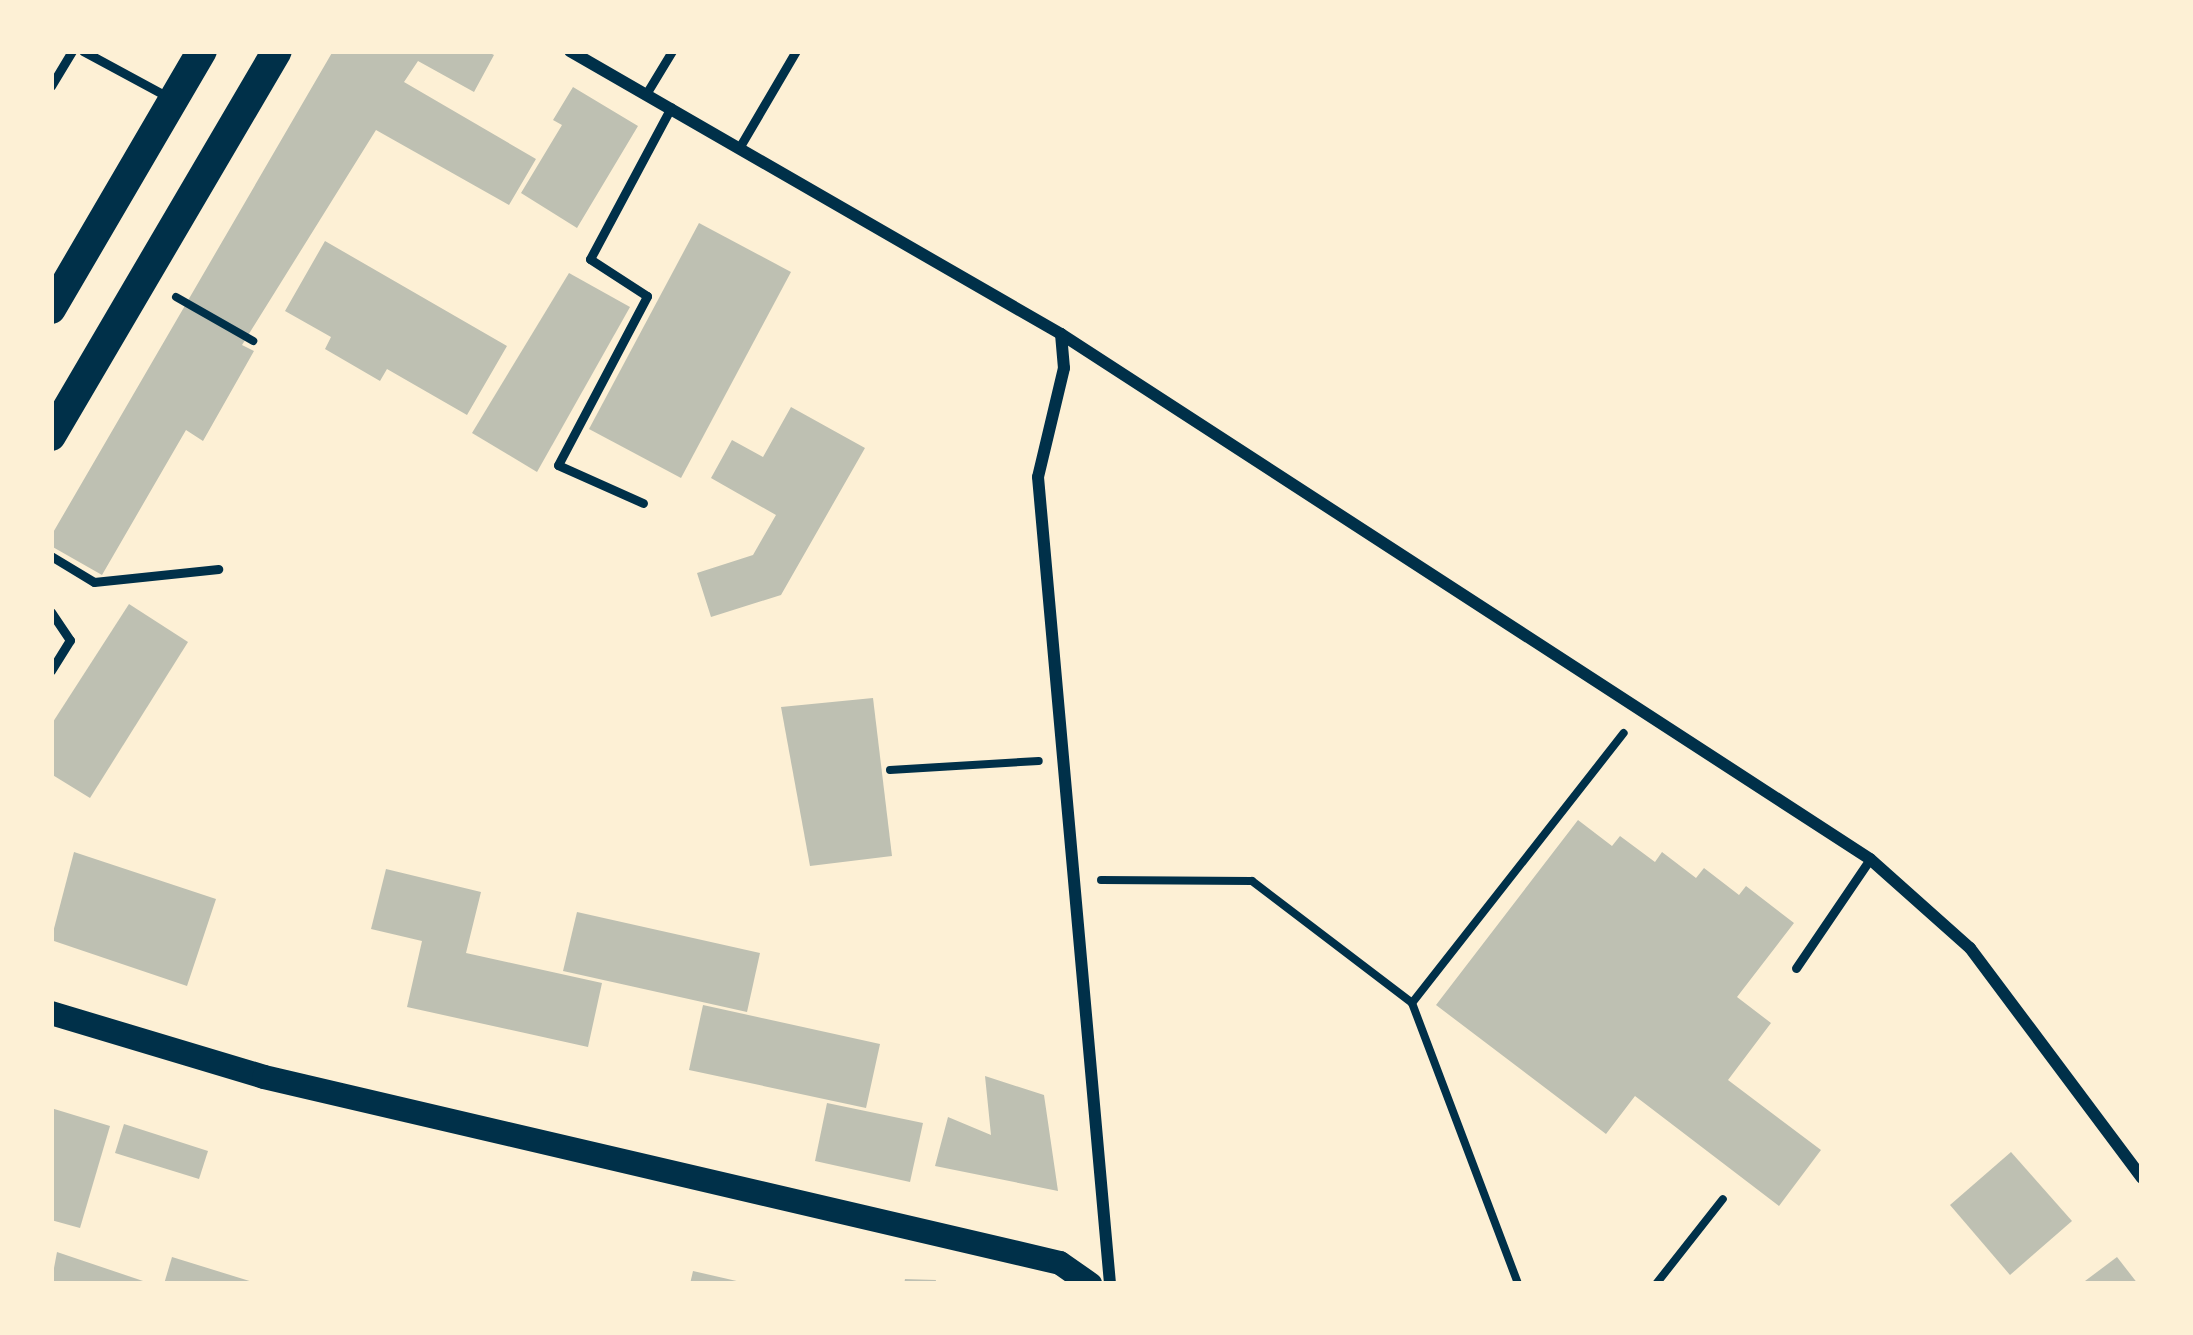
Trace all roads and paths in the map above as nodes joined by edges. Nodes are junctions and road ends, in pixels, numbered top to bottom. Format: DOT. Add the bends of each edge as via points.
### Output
graph roads {
  1 [pos="72,51"];
  2 [pos="83,51"];
  3 [pos="202,51"];
  4 [pos="278,51"];
  5 [pos="570,51"];
  6 [pos="672,51"];
  7 [pos="796,51"];
  8 [pos="51,86"];
  9 [pos="646,94"];
  10 [pos="173,100"];
  11 [pos="671,107"];
  12 [pos="739,148"];
  13 [pos="143,278"];
  14 [pos="51,309"];
  15 [pos="1061,334"];
  16 [pos="253,341"];
  17 [pos="51,436"];
  18 [pos="644,503"];
  19 [pos="51,556"];
  20 [pos="218,569"];
  21 [pos="51,612"];
  22 [pos="51,670"];
  23 [pos="1641,706"];
  24 [pos="1062,760"];
  25 [pos="890,770"];
  26 [pos="1870,859"];
  27 [pos="1075,883"];
  28 [pos="1796,968"];
  29 [pos="1412,1003"];
  30 [pos="51,1012"];
  31 [pos="2142,1178"];
  32 [pos="1723,1199"];
  33 [pos="1090,1284"];
  34 [pos="1110,1284"];
  35 [pos="1518,1284"];
  36 [pos="1656,1284"];
  1 -- 8 [label="lane"];
  2 -- 10 [label="lane"];
  3 -- 10 [label="main road"];
  4 -- 13 [label="main road"];
  5 -- 9 [label="street"];
  6 -- 9 [label="lane"];
  7 -- 12 [label="lane"];
  9 -- 11 [label="street"];
  10 -- 14 [label="main road"];
  11 -- 12 [label="street"];
  11 -- 18 [label="lane" via="590,259 647,296 558,465"];
  12 -- 15 [label="street"];
  13 -- 16 [label="path"];
  13 -- 17 [label="main road"];
  15 -- 23 [label="street"];
  15 -- 24 [label="street" via="1064,368 1038,477"];
  19 -- 20 [label="lane" via="94,582"];
  21 -- 22 [label="lane" via="70,640"];
  23 -- 26 [label="street"];
  23 -- 29 [label="path"];
  24 -- 25 [label="path"];
  24 -- 27 [label="street"];
  26 -- 28 [label="lane"];
  26 -- 31 [label="street" via="1970,948"];
  27 -- 29 [label="path" via="1252,881"];
  27 -- 34 [label="street"];
  29 -- 35 [label="path"];
  30 -- 33 [label="main road" via="264,1077 1060,1263"];
  32 -- 36 [label="path"];
}
